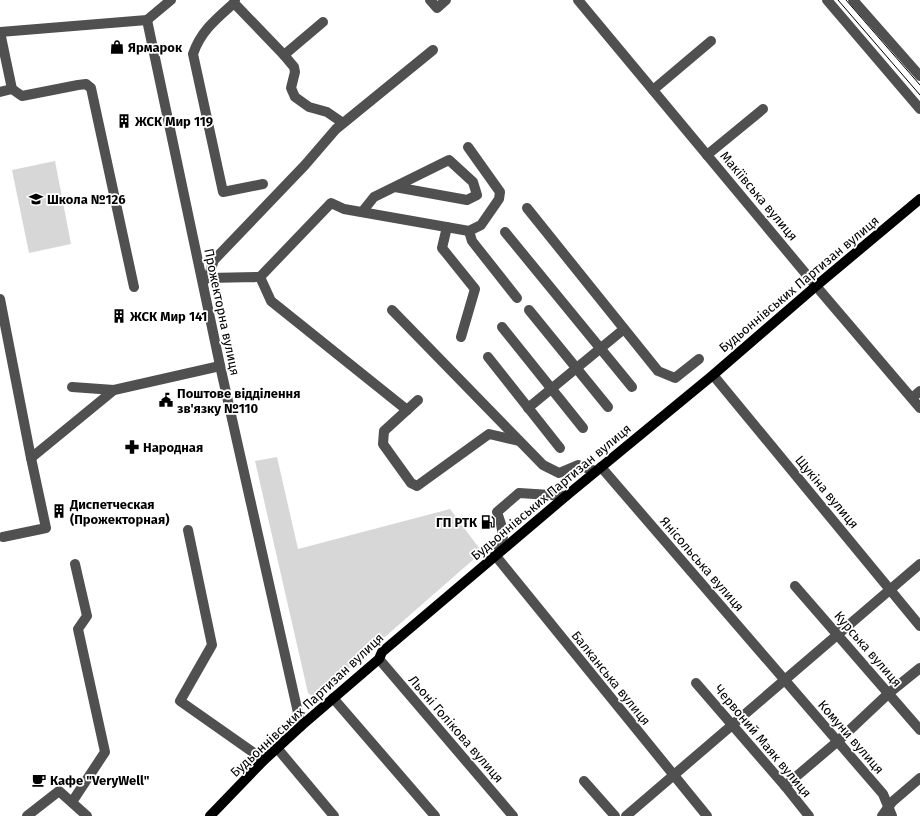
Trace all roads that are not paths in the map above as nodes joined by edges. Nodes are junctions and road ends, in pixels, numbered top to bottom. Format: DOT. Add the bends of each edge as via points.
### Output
graph roads {
  1 [pos="171,0"];
  2 [pos="430,0"];
  3 [pos="446,0"];
  4 [pos="578,0"];
  5 [pos="826,0"];
  6 [pos="853,0"];
  7 [pos="235,1"];
  8 [pos="147,20"];
  9 [pos="323,22"];
  10 [pos="0,32"];
  11 [pos="711,41"];
  12 [pos="433,50"];
  13 [pos="284,55"];
  14 [pos="920,76"];
  15 [pos="12,89"];
  16 [pos="653,90"];
  17 [pos="0,92"];
  18 [pos="763,109"];
  19 [pos="920,109"];
  20 [pos="343,123"];
  21 [pos="468,147"];
  22 [pos="708,155"];
  23 [pos="263,184"];
  24 [pos="395,187"];
  25 [pos="920,199"];
  26 [pos="527,208"];
  27 [pos="362,212"];
  28 [pos="447,227"];
  29 [pos="469,231"];
  30 [pos="505,232"];
  31 [pos="260,277"];
  32 [pos="205,280"];
  33 [pos="816,286"];
  34 [pos="134,287"];
  35 [pos="517,298"];
  36 [pos="0,299"];
  37 [pos="392,310"];
  38 [pos="529,310"];
  39 [pos="2,319"];
  40 [pos="502,327"];
  41 [pos="624,329"];
  42 [pos="461,337"];
  43 [pos="601,349"];
  44 [pos="488,357"];
  45 [pos="699,359"];
  46 [pos="220,366"];
  47 [pos="577,368"];
  48 [pos="713,374"];
  49 [pos="72,387"];
  50 [pos="632,387"];
  51 [pos="551,389"];
  52 [pos="114,390"];
  53 [pos="920,391"];
  54 [pos="912,398"];
  55 [pos="418,400"];
  56 [pos="608,407"];
  57 [pos="528,408"];
  58 [pos="920,408"];
  59 [pos="407,410"];
  60 [pos="583,428"];
  61 [pos="519,441"];
  62 [pos="560,448"];
  63 [pos="30,458"];
  64 [pos="598,469"];
  65 [pos="566,496"];
  66 [pos="188,530"];
  67 [pos="3,536"];
  68 [pos="495,555"];
  69 [pos="76,564"];
  70 [pos="920,564"];
  71 [pos="796,586"];
  72 [pos="890,589"];
  73 [pos="920,626"];
  74 [pos="838,634"];
  75 [pos="379,659"];
  76 [pos="920,668"];
  77 [pos="784,679"];
  78 [pos="696,683"];
  79 [pos="889,693"];
  80 [pos="334,698"];
  81 [pos="732,724"];
  82 [pos="301,726"];
  83 [pos="920,730"];
  84 [pos="838,741"];
  85 [pos="277,748"];
  86 [pos="264,760"];
  87 [pos="674,776"];
  88 [pos="920,778"];
  89 [pos="584,781"];
  90 [pos="785,786"];
  91 [pos="72,802"];
  92 [pos="890,811"];
  93 [pos="27,816"];
  94 [pos="87,816"];
  95 [pos="210,816"];
  96 [pos="334,816"];
  97 [pos="435,816"];
  98 [pos="513,816"];
  99 [pos="615,816"];
  100 [pos="626,816"];
  101 [pos="707,816"];
  102 [pos="809,816"];
  103 [pos="882,816"];
  1 -- 8 [label="street"];
  2 -- 3 [label="street" via="437,8"];
  4 -- 16 [label="street, Макіївська вулиця"];
  5 -- 19 [label="street"];
  6 -- 14 [label="street"];
  7 -- 13 [label="street"];
  7 -- 23 [label="street" via="207,27 196,43 193,54 223,192"];
  8 -- 10 [label="street"];
  8 -- 32 [label="street, Прожекторна вулиця"];
  9 -- 13 [label="street"];
  10 -- 15 [label="street"];
  11 -- 16 [label="street"];
  12 -- 20 [label="street"];
  13 -- 20 [label="street" via="294,67 291,88 295,97 309,107 327,112"];
  15 -- 17 [label="street"];
  15 -- 34 [label="street" via="22,96 86,84 91,88"];
  16 -- 22 [label="street, Макіївська вулиця"];
  18 -- 22 [label="street"];
  20 -- 32 [label="street" via="214,260"];
  21 -- 29 [label="street" via="500,192 499,199 481,225"];
  22 -- 33 [label="street, Макіївська вулиця"];
  24 -- 24 [label="street" via="449,160 473,182 477,196 467,200"];
  24 -- 27 [label="street" via="374,197"];
  25 -- 33 [label="main road, Будьоннівських Партизан вулиця"];
  26 -- 41 [label="street"];
  27 -- 28 [label="street"];
  27 -- 31 [label="street" via="331,203"];
  28 -- 29 [label="street"];
  28 -- 42 [label="street" via="442,248 475,289"];
  29 -- 35 [label="street" via="472,240"];
  30 -- 43 [label="street"];
  31 -- 32 [label="street"];
  31 -- 59 [label="street" via="271,301"];
  32 -- 46 [label="street, Прожекторна вулиця"];
  33 -- 48 [label="main road, Будьоннівських Партизан вулиця"];
  33 -- 54 [label="street, Макіївська вулиця"];
  36 -- 39 [label="street"];
  37 -- 61 [label="street"];
  38 -- 47 [label="street"];
  39 -- 63 [label="street"];
  40 -- 51 [label="street"];
  41 -- 43 [label="street"];
  41 -- 45 [label="street" via="658,371 668,376 675,378"];
  43 -- 47 [label="street"];
  43 -- 50 [label="street"];
  44 -- 57 [label="street"];
  46 -- 52 [label="street"];
  46 -- 82 [label="street, Прожекторна вулиця"];
  47 -- 51 [label="street"];
  47 -- 56 [label="street"];
  48 -- 64 [label="main road, Будьоннівських Партизан вулиця"];
  48 -- 72 [label="street, Щукіна вулиця"];
  49 -- 52 [label="street"];
  51 -- 57 [label="street"];
  51 -- 60 [label="street"];
  52 -- 63 [label="street"];
  53 -- 54 [label="street"];
  54 -- 58 [label="street, Макіївська вулиця"];
  55 -- 59 [label="street"];
  57 -- 62 [label="street"];
  59 -- 61 [label="street" via="384,431 383,444 410,482 417,486 489,434"];
  61 -- 64 [label="street" via="543,465 560,473 578,465"];
  63 -- 67 [label="street" via="46,528"];
  64 -- 65 [label="main road, Будьоннівських Партизан вулиця"];
  64 -- 77 [label="street, Янісольська вулиця"];
  65 -- 68 [label="main road, Будьоннівських Партизан вулиця"];
  65 -- 68 [label="street" via="519,493 497,512 503,537"];
  66 -- 86 [label="street" via="212,645 180,701"];
  68 -- 75 [label="main road, Будьоннівських Партизан вулиця" via="382,652"];
  68 -- 87 [label="street, Балканська вулиця"];
  69 -- 91 [label="street" via="86,616 78,629 105,752"];
  70 -- 72 [label="street"];
  71 -- 74 [label="street, Курська вулиця"];
  72 -- 73 [label="street, Щукіна вулиця"];
  72 -- 74 [label="street"];
  74 -- 77 [label="street"];
  74 -- 79 [label="street, Курська вулиця"];
  75 -- 80 [label="main road, Будьоннівських Партизан вулиця"];
  75 -- 98 [label="street, Льоні Голікова вулиця"];
  76 -- 79 [label="street"];
  77 -- 81 [label="street"];
  77 -- 84 [label="street, Комуни вулиця"];
  78 -- 81 [label="street, Червоний Маяк вулиця"];
  79 -- 83 [label="street, Курська вулиця"];
  79 -- 84 [label="street"];
  80 -- 82 [label="main road, Будьоннівських Партизан вулиця"];
  80 -- 97 [label="street"];
  81 -- 87 [label="street"];
  81 -- 90 [label="street, Червоний Маяк вулиця"];
  82 -- 85 [label="main road, Будьоннівських Партизан вулиця"];
  84 -- 90 [label="street"];
  84 -- 92 [label="street, Комуни вулиця" via="883,794"];
  85 -- 86 [label="main road, Будьоннівських Партизан вулиця"];
  85 -- 96 [label="street"];
  86 -- 95 [label="main road, Будьоннівських Партизан вулиця"];
  87 -- 100 [label="street"];
  87 -- 101 [label="street, Балканська вулиця"];
  88 -- 92 [label="street"];
  89 -- 99 [label="street"];
  90 -- 102 [label="street, Червоний Маяк вулиця"];
  91 -- 93 [label="street" via="59,790"];
  91 -- 94 [label="street"];
  92 -- 103 [label="street"];
}
